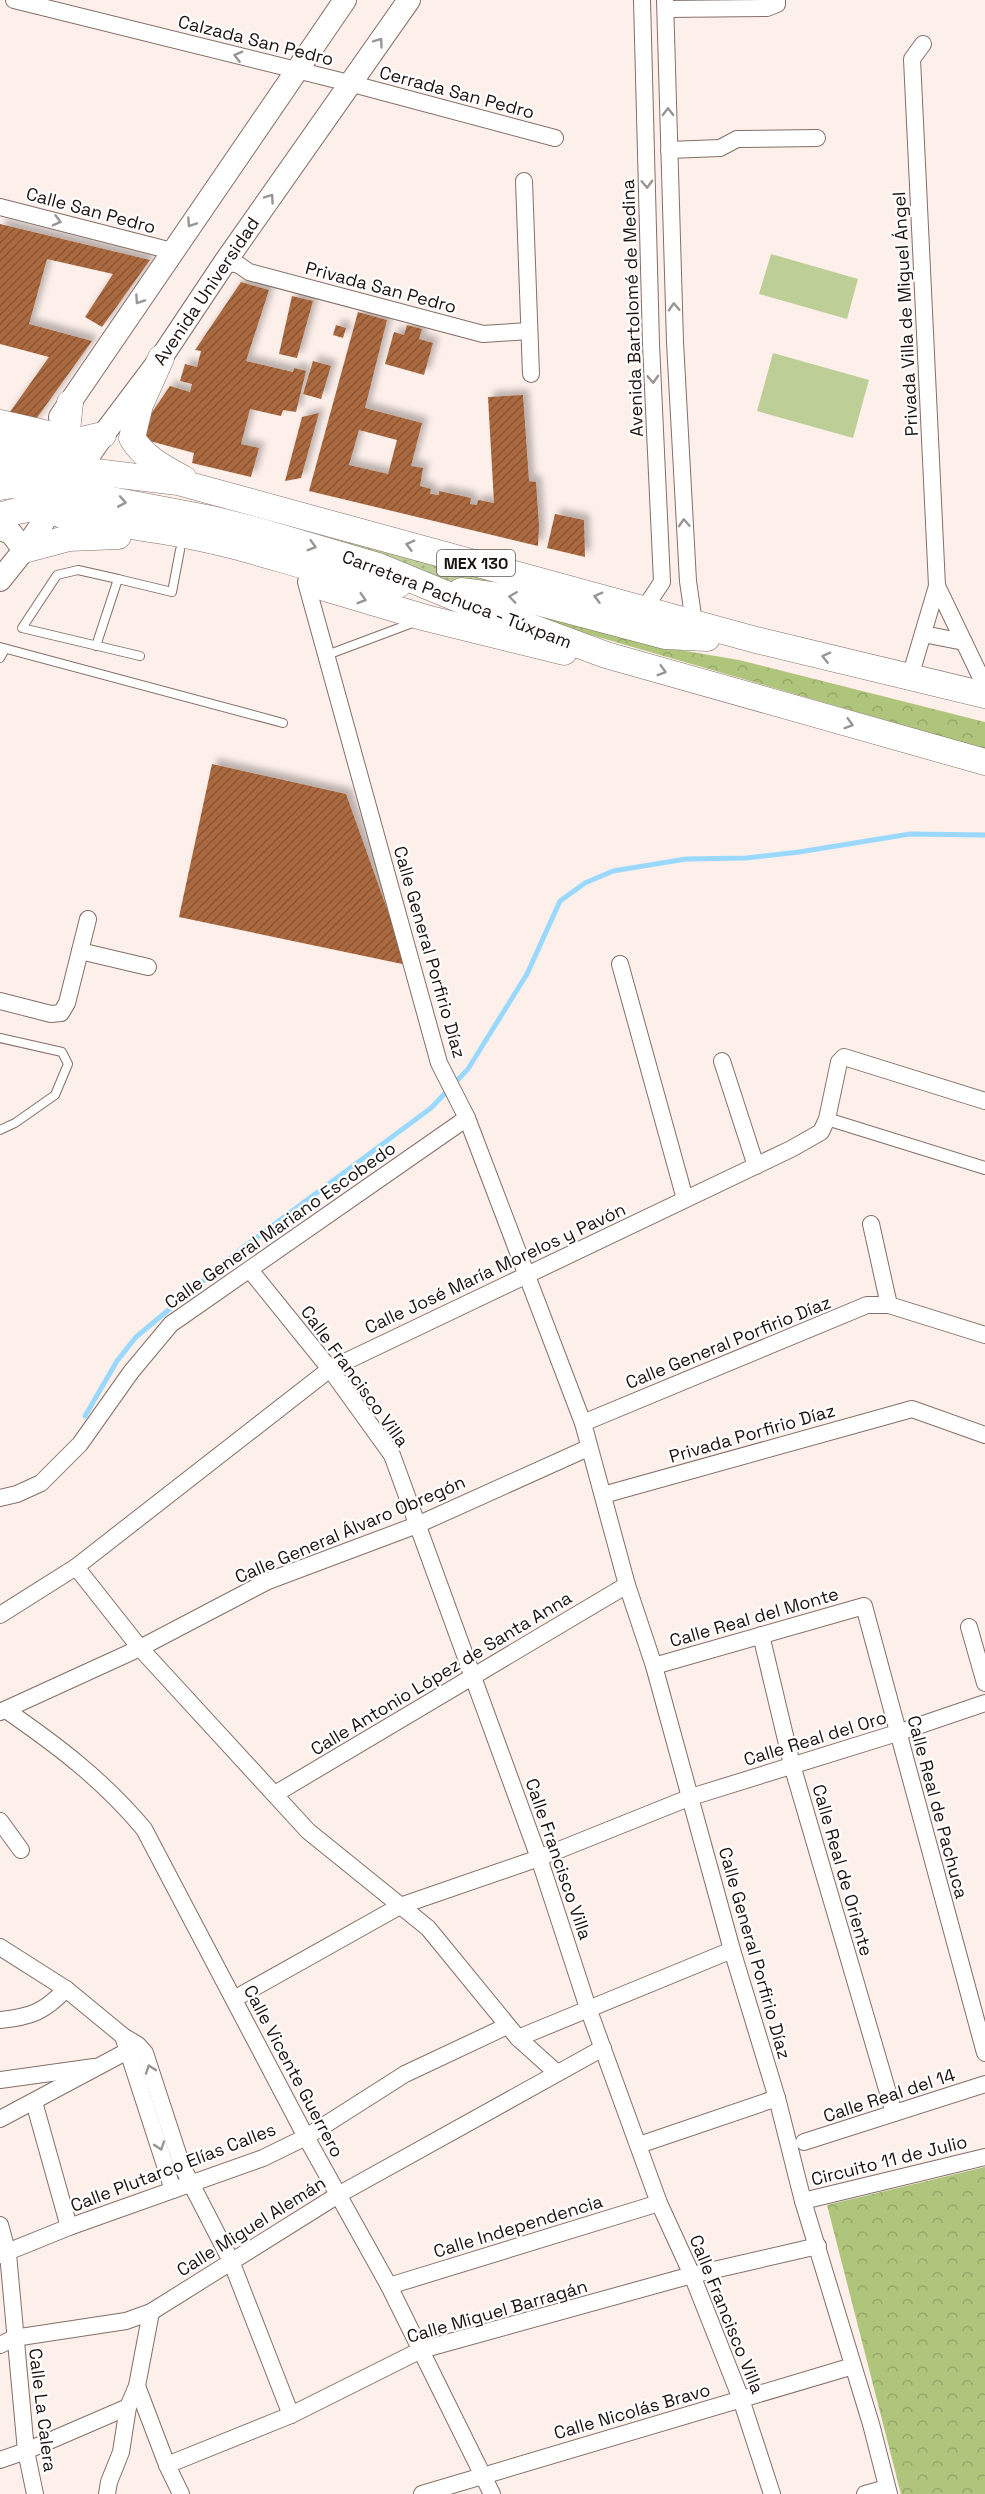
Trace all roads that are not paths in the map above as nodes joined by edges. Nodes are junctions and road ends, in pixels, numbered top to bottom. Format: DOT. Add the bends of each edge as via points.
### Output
graph roads {
  1 [pos="14,0"];
  2 [pos="345,0"];
  3 [pos="410,0"];
  4 [pos="642,0"];
  5 [pos="777,2"];
  6 [pos="666,5"];
  7 [pos="923,44"];
  8 [pos="295,70"];
  9 [pos="349,83"];
  10 [pos="555,138"];
  11 [pos="817,138"];
  12 [pos="669,150"];
  13 [pos="524,182"];
  14 [pos="0,207"];
  15 [pos="172,251"];
  16 [pos="225,261"];
  17 [pos="530,331"];
  18 [pos="675,342"];
  19 [pos="651,344"];
  20 [pos="161,358"];
  21 [pos="531,374"];
  22 [pos="70,403"];
  23 [pos="0,423"];
  24 [pos="106,432"];
  25 [pos="0,444"];
  26 [pos="37,477"];
  27 [pos="197,487"];
  28 [pos="0,516"];
  29 [pos="0,529"];
  30 [pos="24,550"];
  31 [pos="180,550"];
  32 [pos="118,579"];
  33 [pos="0,580"];
  34 [pos="306,582"];
  35 [pos="937,586"];
  36 [pos="428,587"];
  37 [pos="644,609"];
  38 [pos="426,618"];
  39 [pos="694,623"];
  40 [pos="923,634"];
  41 [pos="756,640"];
  42 [pos="964,642"];
  43 [pos="96,646"];
  44 [pos="2,648"];
  45 [pos="327,655"];
  46 [pos="606,655"];
  47 [pos="140,656"];
  48 [pos="0,658"];
  49 [pos="910,677"];
  50 [pos="985,686"];
  51 [pos="985,695"];
  52 [pos="283,723"];
  53 [pos="985,762"];
  54 [pos="88,919"];
  55 [pos="80,951"];
  56 [pos="620,964"];
  57 [pos="148,967"];
  58 [pos="0,1001"];
  59 [pos="0,1038"];
  60 [pos="722,1061"];
  61 [pos="985,1101"];
  62 [pos="464,1112"];
  63 [pos="824,1125"];
  64 [pos="0,1130"];
  65 [pos="756,1166"];
  66 [pos="985,1168"];
  67 [pos="685,1199"];
  68 [pos="871,1224"];
  69 [pos="250,1270"];
  70 [pos="525,1274"];
  71 [pos="890,1305"];
  72 [pos="985,1335"];
  73 [pos="330,1369"];
  74 [pos="583,1423"];
  75 [pos="985,1435"];
  76 [pos="588,1448"];
  77 [pos="603,1495"];
  78 [pos="0,1498"];
  79 [pos="417,1525"];
  80 [pos="76,1567"];
  81 [pos="627,1585"];
  82 [pos="864,1606"];
  83 [pos="0,1615"];
  84 [pos="969,1627"];
  85 [pos="761,1635"];
  86 [pos="140,1648"];
  87 [pos="654,1666"];
  88 [pos="474,1676"];
  89 [pos="985,1683"];
  90 [pos="985,1703"];
  91 [pos="3,1711"];
  92 [pos="897,1733"];
  93 [pos="792,1765"];
  94 [pos="275,1794"];
  95 [pos="691,1797"];
  96 [pos="0,1821"];
  97 [pos="21,1850"];
  98 [pos="539,1858"];
  99 [pos="400,1906"];
  100 [pos="0,1947"];
  101 [pos="732,1950"];
  102 [pos="66,1989"];
  103 [pos="234,1999"];
  104 [pos="588,2008"];
  105 [pos="0,2020"];
  106 [pos="512,2032"];
  107 [pos="129,2044"];
  108 [pos="603,2048"];
  109 [pos="985,2053"];
  110 [pos="102,2066"];
  111 [pos="557,2073"];
  112 [pos="0,2080"];
  113 [pos="985,2084"];
  114 [pos="777,2098"];
  115 [pos="34,2102"];
  116 [pos="156,2111"];
  117 [pos="894,2113"];
  118 [pos="0,2119"];
  119 [pos="306,2137"];
  120 [pos="804,2142"];
  121 [pos="639,2145"];
  122 [pos="985,2157"];
  123 [pos="190,2183"];
  124 [pos="173,2190"];
  125 [pos="338,2195"];
  126 [pos="803,2201"];
  127 [pos="659,2203"];
  128 [pos="0,2225"];
  129 [pos="69,2227"];
  130 [pos="818,2246"];
  131 [pos="4,2255"];
  132 [pos="231,2261"];
  133 [pos="692,2275"];
  134 [pos="389,2286"];
  135 [pos="151,2312"];
  136 [pos="7,2341"];
  137 [pos="421,2350"];
  138 [pos="853,2366"];
  139 [pos="137,2386"];
  140 [pos="741,2399"];
  141 [pos="128,2407"];
  142 [pos="291,2415"];
  143 [pos="26,2451"];
  144 [pos="0,2460"];
  145 [pos="167,2465"];
  146 [pos="481,2475"];
  147 [pos="888,2491"];
  148 [pos="35,2494"];
  149 [pos="106,2494"];
  150 [pos="181,2494"];
  151 [pos="423,2494"];
  152 [pos="492,2494"];
  153 [pos="772,2494"];
  154 [pos="865,2494"];
  8 -- 1 [label="street, Calzada San Pedro, one-way"];
  2 -- 8 [label="main road"];
  9 -- 3 [label="main road, Avenida Universidad, one-way"];
  4 -- 19 [label="street, Avenida Bartolomé de Medina, one-way"];
  5 -- 6 [label="street" via="767,8"];
  12 -- 6 [label="street, one-way"];
  7 -- 35 [label="street, Privada Villa de Miguel Ángel" via="912,59"];
  8 -- 9 [label="street, Calzada San Pedro"];
  8 -- 15 [label="main road, one-way"];
  9 -- 10 [label="street, Cerrada San Pedro"];
  16 -- 9 [label="main road, Avenida Universidad, one-way"];
  11 -- 12 [label="street" via="737,139 720,148"];
  18 -- 12 [label="street, one-way"];
  13 -- 17 [label="street"];
  14 -- 15 [label="street, Calle San Pedro, one-way"];
  15 -- 22 [label="main road, one-way"];
  16 -- 17 [label="street, Privada San Pedro" via="249,272 483,334"];
  16 -- 20 [label="main road, Avenida Universidad"];
  17 -- 21 [label="street"];
  18 -- 19 [label="street"];
  39 -- 18 [label="street, one-way" via="688,587"];
  19 -- 37 [label="street, Avenida Bartolomé de Medina, one-way" via="662,582"];
  20 -- 24 [label="main road, Avenida Universidad"];
  20 -- 27 [label="main road" via="140,405 132,438 153,461"];
  22 -- 24 [label="main road" via="77,424"];
  22 -- 26 [label="main road"];
  23 -- 26 [label="main road"];
  24 -- 26 [label="main road"];
  25 -- 26 [label="main road" via="23,450"];
  26 -- 27 [label="main road, Carretera Pachuca - Túxpam / MEX 130" via="178,482"];
  26 -- 28 [label="main road"];
  26 -- 30 [label="main road" via="33,522"];
  26 -- 36 [label="main road, Carretera Pachuca - Túxpam / MEX 130" via="230,524 368,563"];
  37 -- 27 [label="main road, Carretera Pachuca - Túxpam / MEX 130, one-way"];
  29 -- 30 [label="main road" via="11,533"];
  30 -- 31 [label="main road" via="69,538 112,535"];
  30 -- 33 [label="main road"];
  31 -- 32 [label="lane" via="172,592"];
  31 -- 34 [label="main road"];
  32 -- 43 [label="lane"];
  32 -- 43 [label="lane" via="78,570 57,575 22,628"];
  34 -- 38 [label="main road, one-way"];
  34 -- 45 [label="street, Calle General Porfirio Díaz"];
  35 -- 40 [label="street, Privada Villa de Miguel Ángel"];
  35 -- 42 [label="street, Privada Villa de Miguel Ángel"];
  41 -- 36 [label="main road, one-way" via="665,636 529,600"];
  36 -- 46 [label="main road, Carretera Pachuca - Túxpam / MEX 130"];
  37 -- 39 [label="main road, Carretera Pachuca - Túxpam / MEX 130"];
  38 -- 45 [label="lane"];
  38 -- 46 [label="main road" via="555,652"];
  39 -- 41 [label="main road, Carretera Pachuca - Túxpam / MEX 130"];
  40 -- 42 [label="street"];
  40 -- 49 [label="street, Privada Villa de Miguel Ángel"];
  49 -- 41 [label="main road, Carretera Pachuca - Túxpam / MEX 130, one-way"];
  42 -- 50 [label="street, Privada Villa de Miguel Ángel"];
  43 -- 47 [label="lane"];
  44 -- 48 [label="lane"];
  44 -- 52 [label="lane"];
  45 -- 62 [label="street, Calle General Porfirio Díaz" via="440,1063"];
  46 -- 53 [label="main road, Carretera Pachuca - Túxpam / MEX 130, one-way"];
  49 -- 51 [label="main road, Carretera Pachuca - Túxpam / MEX 130"];
  54 -- 55 [label="street"];
  55 -- 57 [label="street"];
  55 -- 58 [label="street" via="61,1013"];
  56 -- 67 [label="street"];
  59 -- 64 [label="lane" via="62,1052 68,1064 55,1095"];
  60 -- 65 [label="street"];
  61 -- 63 [label="street" via="844,1057 839,1062"];
  62 -- 69 [label="street, Calle General Mariano Escobedo"];
  62 -- 70 [label="street, Calle General Porfirio Díaz"];
  63 -- 65 [label="street, Calle José María Morelos y Pavón"];
  63 -- 66 [label="street"];
  65 -- 67 [label="street, Calle José María Morelos y Pavón"];
  67 -- 70 [label="street, Calle José María Morelos y Pavón"];
  68 -- 71 [label="street"];
  69 -- 73 [label="street, Calle Francisco Villa"];
  69 -- 78 [label="street, Calle General Mariano Escobedo" via="171,1324 80,1444 41,1483"];
  70 -- 73 [label="street, Calle José María Morelos y Pavón"];
  70 -- 74 [label="street, Calle General Porfirio Díaz"];
  71 -- 72 [label="street"];
  71 -- 74 [label="street, Calle General Porfirio Díaz" via="867,1305"];
  73 -- 79 [label="street, Calle Francisco Villa" via="392,1455"];
  73 -- 80 [label="street, Calle José María Morelos y Pavón"];
  74 -- 76 [label="street, Calle General Porfirio Díaz"];
  75 -- 77 [label="street, Privada Porfirio Díaz" via="912,1409"];
  76 -- 77 [label="street, Calle General Porfirio Díaz"];
  76 -- 79 [label="street, Calle General Álvaro Obregón"];
  77 -- 81 [label="street, Calle General Porfirio Díaz"];
  79 -- 86 [label="street, Calle General Álvaro Obregón" via="268,1581"];
  79 -- 88 [label="street, Calle Francisco Villa"];
  80 -- 83 [label="street, Calle José María Morelos y Pavón"];
  80 -- 86 [label="street"];
  81 -- 87 [label="street, Calle General Porfirio Díaz"];
  81 -- 88 [label="street, Calle Antonio López de Santa Anna"];
  82 -- 85 [label="street, Calle Real del Monte"];
  82 -- 92 [label="street, Calle Real de Pachuca"];
  84 -- 89 [label="street"];
  85 -- 87 [label="street, Calle Real del Monte"];
  85 -- 93 [label="street, Calle Real de Oriente"];
  86 -- 91 [label="street, Calle General Álvaro Obregón"];
  86 -- 94 [label="street"];
  87 -- 95 [label="street, Calle General Porfirio Díaz"];
  88 -- 94 [label="street, Calle Antonio López de Santa Anna"];
  88 -- 98 [label="street, Calle Francisco Villa"];
  90 -- 92 [label="street, Calle Real del Oro"];
  91 -- 103 [label="street, Calle Vicente Guerrero" via="64,1751 122,1803 144,1829"];
  92 -- 93 [label="street, Calle Real del Oro"];
  92 -- 109 [label="street, Calle Real de Pachuca"];
  93 -- 95 [label="street, Calle Real del Oro"];
  93 -- 117 [label="street, Calle Real de Oriente"];
  94 -- 99 [label="street" via="308,1831"];
  95 -- 98 [label="street, Calle Real del Oro"];
  95 -- 101 [label="street, Calle General Porfirio Díaz"];
  96 -- 97 [label="street"];
  98 -- 99 [label="street, Calle Real del Oro"];
  98 -- 104 [label="street, Calle Francisco Villa"];
  99 -- 103 [label="street, Calle Real del Oro"];
  99 -- 106 [label="street" via="428,1929"];
  100 -- 102 [label="street"];
  101 -- 104 [label="street, Calle Plutarco Elías Calles"];
  101 -- 114 [label="street, Calle General Porfirio Díaz"];
  102 -- 105 [label="street" via="50,2006 27,2018"];
  102 -- 107 [label="street"];
  103 -- 119 [label="street, Calle Vicente Guerrero"];
  104 -- 106 [label="street, Calle Plutarco Elías Calles"];
  104 -- 108 [label="street, Calle Francisco Villa"];
  106 -- 111 [label="street"];
  106 -- 119 [label="street, Calle Plutarco Elías Calles" via="405,2074"];
  107 -- 110 [label="street"];
  107 -- 116 [label="street" via="145,2053"];
  108 -- 111 [label="street, Calle Miguel Alemán"];
  108 -- 121 [label="street, Calle Francisco Villa"];
  110 -- 112 [label="street"];
  110 -- 115 [label="street"];
  111 -- 125 [label="street, Calle Miguel Alemán"];
  113 -- 117 [label="street, Calle Real del 14"];
  114 -- 121 [label="street"];
  114 -- 126 [label="street, Calle General Porfirio Díaz"];
  115 -- 118 [label="street"];
  115 -- 129 [label="street"];
  116 -- 123 [label="street"];
  116 -- 124 [label="street, one-way"];
  117 -- 120 [label="street, Calle Real del 14"];
  119 -- 123 [label="street, Calle Plutarco Elías Calles" via="263,2158"];
  119 -- 125 [label="street, Calle Vicente Guerrero"];
  121 -- 127 [label="street, Calle Francisco Villa"];
  122 -- 126 [label="street, Circuito 11 de Julio"];
  123 -- 124 [label="street, Calle Plutarco Elías Calles"];
  123 -- 132 [label="street"];
  124 -- 129 [label="street, Calle Plutarco Elías Calles"];
  125 -- 132 [label="street, Calle Miguel Alemán"];
  125 -- 134 [label="street, Calle Vicente Guerrero"];
  126 -- 130 [label="street, Calle General Porfirio Díaz"];
  127 -- 133 [label="street, Calle Francisco Villa"];
  127 -- 134 [label="street, Calle Independencia"];
  128 -- 131 [label="street, Calle La Calera"];
  129 -- 131 [label="street, Calle Plutarco Elías Calles"];
  130 -- 133 [label="street, Calle Miguel Barragán"];
  130 -- 138 [label="street, Calle General Porfirio Díaz"];
  131 -- 136 [label="street, Calle La Calera"];
  132 -- 135 [label="street, Calle Miguel Alemán"];
  132 -- 142 [label="street"];
  133 -- 137 [label="street, Calle Miguel Barragán"];
  133 -- 140 [label="street, Calle Francisco Villa"];
  134 -- 137 [label="street, Calle Vicente Guerrero"];
  135 -- 136 [label="street, Calle Miguel Alemán" via="126,2321"];
  135 -- 139 [label="street"];
  136 -- 143 [label="street, Calle La Calera"];
  137 -- 142 [label="street, Calle Miguel Barragán"];
  137 -- 146 [label="street, Calle Vicente Guerrero"];
  138 -- 140 [label="street, Calle Nicolás Bravo"];
  138 -- 147 [label="street, Calle General Porfirio Díaz"];
  139 -- 141 [label="street"];
  139 -- 145 [label="street"];
  140 -- 146 [label="street, Calle Nicolás Bravo"];
  140 -- 153 [label="street, Calle Francisco Villa"];
  141 -- 143 [label="street"];
  141 -- 149 [label="street" via="121,2452"];
  142 -- 145 [label="street, Calle Miguel Barragán"];
  143 -- 144 [label="street"];
  143 -- 148 [label="street, Calle La Calera"];
  145 -- 150 [label="street"];
  146 -- 151 [label="street, Calle Nicolás Bravo"];
  146 -- 152 [label="street, Calle Vicente Guerrero"];
  147 -- 154 [label="street"];
}
